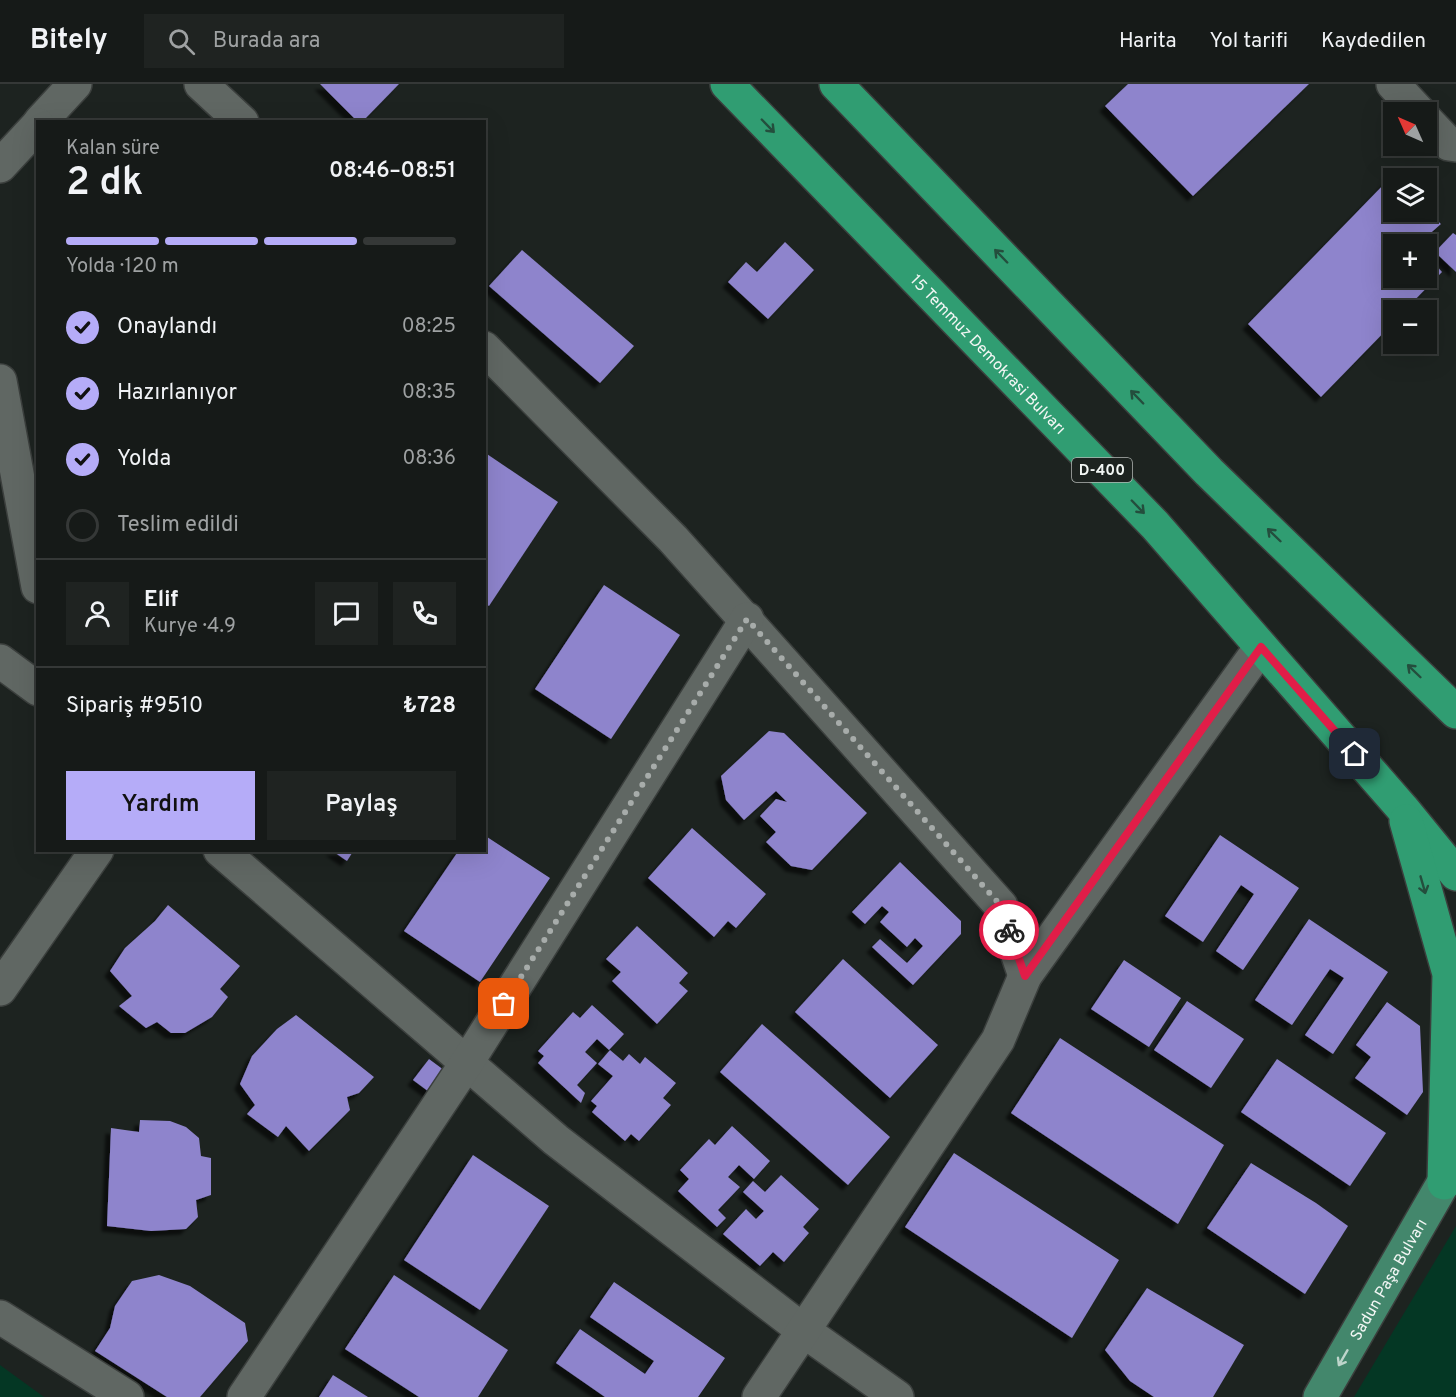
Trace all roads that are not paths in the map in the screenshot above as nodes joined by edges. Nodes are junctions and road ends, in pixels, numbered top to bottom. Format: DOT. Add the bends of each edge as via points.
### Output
graph roads {
  1 [pos="75,84"];
  2 [pos="201,84"];
  3 [pos="727,84"];
  4 [pos="836,84"];
  5 [pos="1392,84"];
  6 [pos="1409,102"];
  7 [pos="42,120"];
  8 [pos="241,120"];
  9 [pos="36,126"];
  10 [pos="1437,131"];
  11 [pos="1456,145"];
  12 [pos="0,165"];
  13 [pos="486,350"];
  14 [pos="0,381"];
  15 [pos="36,577"];
  16 [pos="747,619"];
  17 [pos="1261,647"];
  18 [pos="0,661"];
  19 [pos="36,688"];
  20 [pos="1456,712"];
  21 [pos="1402,808"];
  22 [pos="96,852"];
  23 [pos="222,852"];
  24 [pos="1456,874"];
  25 [pos="1025,976"];
  26 [pos="0,989"];
  27 [pos="466,1064"];
  28 [pos="1450,1172"];
  29 [pos="0,1317"];
  30 [pos="804,1331"];
  31 [pos="127,1397"];
  32 [pos="244,1397"];
  33 [pos="759,1397"];
  34 [pos="897,1397"];
  35 [pos="1320,1397"];
  1 -- 7 [label="street"];
  2 -- 8 [label="street"];
  3 -- 17 [label="highway, 15 Temmuz Demokrasi Bulvarı / D-400, one-way" via="1155,525"];
  20 -- 4 [label="highway, one-way" via="1209,472"];
  5 -- 6 [label="street"];
  9 -- 12 [label="street"];
  10 -- 11 [label="street" via="1449,144"];
  13 -- 16 [label="street"];
  14 -- 15 [label="street"];
  16 -- 25 [label="street" via="1001,906"];
  16 -- 27 [label="street"];
  17 -- 21 [label="highway, 15 Temmuz Demokrasi Bulvarı / D-400"];
  17 -- 25 [label="street"];
  18 -- 19 [label="street"];
  21 -- 24 [label="highway, 15 Temmuz Demokrasi Bulvarı / D-400"];
  21 -- 28 [label="highway, one-way" via="1449,974"];
  22 -- 26 [label="street"];
  23 -- 27 [label="street"];
  25 -- 30 [label="street" via="998,1040"];
  27 -- 30 [label="street" via="556,1140"];
  27 -- 32 [label="street"];
  28 -- 35 [label="main road, Sadun Paşa Bulvarı, one-way"];
  29 -- 31 [label="street"];
  30 -- 33 [label="street"];
  30 -- 34 [label="street"];
}
